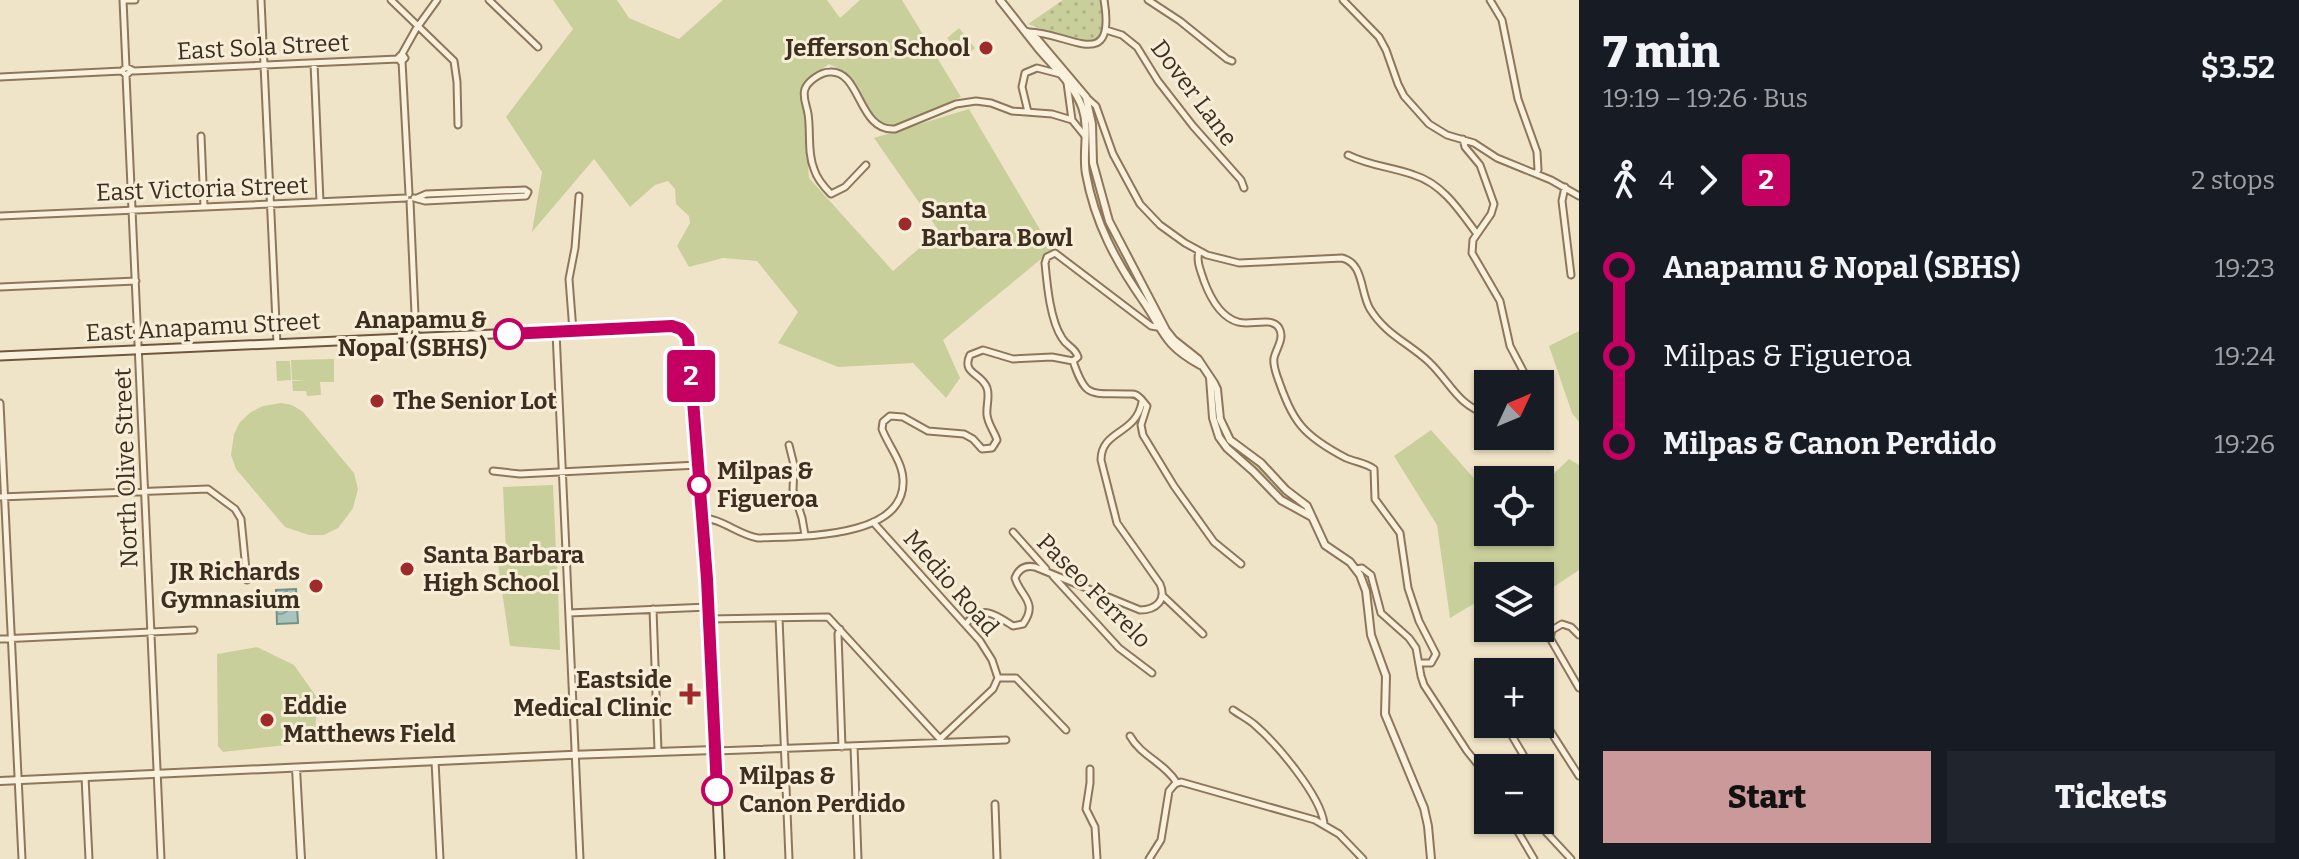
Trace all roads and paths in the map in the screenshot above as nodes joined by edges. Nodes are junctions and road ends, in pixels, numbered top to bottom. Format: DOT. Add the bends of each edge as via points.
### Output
graph roads {
  1 [pos="123,0"];
  2 [pos="135,0"];
  3 [pos="261,0"];
  4 [pos="391,0"];
  5 [pos="437,0"];
  6 [pos="489,0"];
  7 [pos="1000,0"];
  8 [pos="1104,0"];
  9 [pos="1148,0"];
  10 [pos="1343,0"];
  11 [pos="1490,0"];
  12 [pos="418,25"];
  13 [pos="1106,30"];
  14 [pos="1027,32"];
  15 [pos="538,47"];
  16 [pos="401,58"];
  17 [pos="1232,61"];
  18 [pos="314,63"];
  19 [pos="265,66"];
  20 [pos="126,71"];
  21 [pos="1060,74"];
  22 [pos="0,77"];
  23 [pos="1067,83"];
  24 [pos="1086,97"];
  25 [pos="1028,112"];
  26 [pos="1072,120"];
  27 [pos="458,125"];
  28 [pos="201,136"];
  29 [pos="1085,136"];
  30 [pos="1462,138"];
  31 [pos="1348,155"];
  32 [pos="866,165"];
  33 [pos="1536,174"];
  34 [pos="1565,187"];
  35 [pos="1244,188"];
  36 [pos="579,196"];
  37 [pos="1579,196"];
  38 [pos="411,198"];
  39 [pos="320,202"];
  40 [pos="271,205"];
  41 [pos="204,207"];
  42 [pos="132,210"];
  43 [pos="0,216"];
  44 [pos="1477,234"];
  45 [pos="1199,251"];
  46 [pos="1571,275"];
  47 [pos="136,281"];
  48 [pos="0,287"];
  49 [pos="1157,327"];
  50 [pos="573,331"];
  51 [pos="556,332"];
  52 [pos="416,337"];
  53 [pos="277,344"];
  54 [pos="139,350"];
  55 [pos="0,356"];
  56 [pos="1073,361"];
  57 [pos="1203,366"];
  58 [pos="1523,370"];
  59 [pos="1142,402"];
  60 [pos="0,403"];
  61 [pos="1474,407"];
  62 [pos="0,422"];
  63 [pos="789,445"];
  64 [pos="698,465"];
  65 [pos="493,471"];
  66 [pos="563,471"];
  67 [pos="145,490"];
  68 [pos="3,497"];
  69 [pos="701,518"];
  70 [pos="873,522"];
  71 [pos="1013,532"];
  72 [pos="805,535"];
  73 [pos="1241,564"];
  74 [pos="1356,569"];
  75 [pos="1050,573"];
  76 [pos="247,580"];
  77 [pos="1163,596"];
  78 [pos="708,607"];
  79 [pos="653,609"];
  80 [pos="569,613"];
  81 [pos="779,618"];
  82 [pos="709,619"];
  83 [pos="966,624"];
  84 [pos="840,629"];
  85 [pos="194,630"];
  86 [pos="151,632"];
  87 [pos="1203,634"];
  88 [pos="1579,635"];
  89 [pos="12,638"];
  90 [pos="0,639"];
  91 [pos="1419,663"];
  92 [pos="1152,673"];
  93 [pos="998,678"];
  94 [pos="656,682"];
  95 [pos="573,686"];
  96 [pos="1579,688"];
  97 [pos="1233,710"];
  98 [pos="1066,730"];
  99 [pos="1130,736"];
  100 [pos="1554,737"];
  101 [pos="1006,740"];
  102 [pos="939,741"];
  103 [pos="854,746"];
  104 [pos="842,747"];
  105 [pos="784,749"];
  106 [pos="714,750"];
  107 [pos="658,751"];
  108 [pos="575,755"];
  109 [pos="1474,760"];
  110 [pos="435,761"];
  111 [pos="296,768"];
  112 [pos="1090,769"];
  113 [pos="158,774"];
  114 [pos="1579,776"];
  115 [pos="85,777"];
  116 [pos="19,780"];
  117 [pos="0,781"];
  118 [pos="1177,783"];
  119 [pos="995,804"];
  120 [pos="1324,824"];
  121 [pos="1519,834"];
  122 [pos="1547,834"];
  123 [pos="22,859"];
  124 [pos="89,859"];
  125 [pos="161,859"];
  126 [pos="301,859"];
  127 [pos="440,859"];
  128 [pos="580,859"];
  129 [pos="720,859"];
  130 [pos="789,859"];
  131 [pos="858,859"];
  132 [pos="997,859"];
  133 [pos="1097,859"];
  134 [pos="1149,859"];
  135 [pos="1363,859"];
  136 [pos="1431,859"];
  137 [pos="1534,859"];
  138 [pos="1571,859"];
  1 -- 2 [label="street"];
  1 -- 20 [label="street, North Olive Street"];
  3 -- 19 [label="street"];
  4 -- 12 [label="street"];
  5 -- 12 [label="street"];
  6 -- 15 [label="street"];
  7 -- 14 [label="street"];
  8 -- 13 [label="street"];
  9 -- 17 [label="street"];
  10 -- 30 [label="street" via="1379,37 1404,96 1420,116 1447,135"];
  11 -- 33 [label="street" via="1502,20 1518,99 1537,152"];
  12 -- 16 [label="street"];
  12 -- 27 [label="street" via="455,64"];
  13 -- 14 [label="street" via="1087,46"];
  13 -- 35 [label="street, Dover Lane" via="1137,47"];
  14 -- 21 [label="street"];
  14 -- 24 [label="street"];
  16 -- 18 [label="street, East Sola Street"];
  16 -- 38 [label="street"];
  18 -- 19 [label="street, East Sola Street"];
  18 -- 39 [label="street"];
  19 -- 20 [label="street, East Sola Street"];
  19 -- 40 [label="street"];
  20 -- 22 [label="street, East Sola Street"];
  20 -- 42 [label="street, North Olive Street"];
  21 -- 23 [label="street"];
  21 -- 25 [label="street" via="1037,68 1025,73 1022,87"];
  23 -- 26 [label="street"];
  23 -- 29 [label="street" via="1083,108"];
  24 -- 45 [label="street" via="1096,106 1112,152 1140,204 1164,229"];
  24 -- 57 [label="street" via="1093,163 1111,225 1166,330"];
  25 -- 26 [label="street"];
  25 -- 32 [label="street" via="976,101 885,129 872,120 841,75 820,75 804,92 814,171 831,194"];
  26 -- 29 [label="street"];
  28 -- 41 [label="street"];
  29 -- 49 [label="street" via="1085,171 1101,227"];
  30 -- 33 [label="street"];
  30 -- 44 [label="street" via="1494,201"];
  31 -- 44 [label="street" via="1437,186"];
  33 -- 34 [label="street"];
  34 -- 37 [label="street"];
  34 -- 46 [label="street"];
  36 -- 50 [label="street" via="569,279"];
  38 -- 38 [label="street, East Victoria Street" via="526,196 528,192 426,194"];
  38 -- 39 [label="street, East Victoria Street"];
  38 -- 52 [label="street"];
  39 -- 40 [label="street, East Victoria Street"];
  40 -- 41 [label="street, East Victoria Street"];
  40 -- 53 [label="street"];
  41 -- 42 [label="street, East Victoria Street"];
  42 -- 43 [label="street, East Victoria Street"];
  42 -- 47 [label="street, North Olive Street"];
  44 -- 58 [label="street" via="1472,253 1500,301 1510,346"];
  45 -- 61 [label="street" via="1239,263 1348,259 1357,269 1365,300 1385,328"];
  45 -- 91 [label="street" via="1198,264 1218,307 1236,322 1270,322 1280,330 1273,363 1292,415 1319,443 1374,469 1376,500 1400,533 1408,588 1436,654 1431,663"];
  47 -- 48 [label="street"];
  47 -- 54 [label="street, North Olive Street"];
  49 -- 56 [label="street" via="1052,253 1045,260 1047,286 1059,334 1078,354"];
  49 -- 57 [label="street" via="1174,348"];
  50 -- 51 [label="main road, East Anapamu Street"];
  50 -- 64 [label="main road, East Anapamu Street" via="672,326 683,330"];
  51 -- 52 [label="main road, East Anapamu Street"];
  51 -- 66 [label="street"];
  52 -- 53 [label="main road, East Anapamu Street"];
  53 -- 54 [label="main road, East Anapamu Street"];
  54 -- 55 [label="main road, East Anapamu Street"];
  54 -- 67 [label="street, North Olive Street"];
  56 -- 59 [label="street" via="1089,391 1134,394"];
  56 -- 70 [label="street" via="1013,359 983,350 970,355 969,368 988,394 988,421 997,440 989,450 964,434 928,431 903,417 887,417 882,429 902,470 903,489 892,509"];
  57 -- 74 [label="street" via="1209,375 1213,418 1227,448 1281,500 1312,517 1325,545"];
  59 -- 73 [label="street" via="1147,406 1143,435 1174,486 1214,542"];
  59 -- 77 [label="street" via="1126,429 1106,442 1100,457 1117,523"];
  60 -- 62 [label="street"];
  62 -- 68 [label="street"];
  63 -- 72 [label="street"];
  64 -- 66 [label="street"];
  64 -- 69 [label="main road"];
  65 -- 66 [label="street"];
  66 -- 80 [label="street"];
  67 -- 68 [label="street"];
  67 -- 76 [label="street" via="205,489 235,509 241,519"];
  67 -- 86 [label="street, North Olive Street"];
  68 -- 89 [label="street"];
  69 -- 72 [label="street" via="754,537"];
  69 -- 78 [label="main road"];
  70 -- 72 [label="street" via="841,533"];
  70 -- 83 [label="street, Medio Road"];
  71 -- 75 [label="street, Paseo Ferrelo"];
  74 -- 91 [label="street" via="1371,575 1381,613 1413,643"];
  74 -- 136 [label="street" via="1386,676 1385,714 1424,808"];
  75 -- 77 [label="street" via="1140,610 1156,607"];
  75 -- 83 [label="street" via="1031,566 1016,575 1029,605 1020,626 982,612"];
  75 -- 92 [label="street, Paseo Ferrelo" via="1119,648"];
  77 -- 87 [label="street"];
  78 -- 79 [label="street"];
  78 -- 82 [label="main road"];
  79 -- 80 [label="street"];
  79 -- 94 [label="street"];
  80 -- 95 [label="street"];
  81 -- 82 [label="street"];
  81 -- 84 [label="street" via="825,616"];
  81 -- 105 [label="street"];
  82 -- 106 [label="main road"];
  83 -- 93 [label="street, Medio Road"];
  84 -- 102 [label="street"];
  84 -- 104 [label="street"];
  85 -- 86 [label="street"];
  86 -- 89 [label="street"];
  86 -- 113 [label="street, North Olive Street"];
  88 -- 96 [label="street" via="1562,624 1550,638"];
  89 -- 90 [label="street"];
  89 -- 116 [label="street"];
  91 -- 109 [label="street" via="1424,685"];
  93 -- 98 [label="street" via="1016,678"];
  93 -- 102 [label="street"];
  94 -- 95 [label="street"];
  94 -- 107 [label="street"];
  95 -- 108 [label="street"];
  97 -- 120 [label="street" via="1254,724 1297,771"];
  99 -- 118 [label="street"];
  100 -- 114 [label="street"];
  101 -- 102 [label="street"];
  102 -- 103 [label="street"];
  103 -- 104 [label="street"];
  103 -- 131 [label="street"];
  104 -- 105 [label="street"];
  105 -- 106 [label="street"];
  105 -- 130 [label="street"];
  106 -- 107 [label="street"];
  106 -- 129 [label="main road"];
  107 -- 108 [label="street"];
  108 -- 110 [label="street"];
  108 -- 128 [label="street"];
  110 -- 111 [label="street"];
  110 -- 127 [label="street"];
  111 -- 113 [label="street"];
  111 -- 126 [label="street"];
  112 -- 133 [label="street" via="1086,809 1095,827"];
  113 -- 115 [label="street"];
  113 -- 125 [label="street, North Olive Street"];
  115 -- 116 [label="street"];
  115 -- 124 [label="street"];
  116 -- 117 [label="street"];
  116 -- 123 [label="street"];
  118 -- 120 [label="street"];
  118 -- 134 [label="street" via="1169,791 1161,840"];
  119 -- 132 [label="street"];
  120 -- 135 [label="street"];
  121 -- 137 [label="street"];
  122 -- 138 [label="street"];
}
